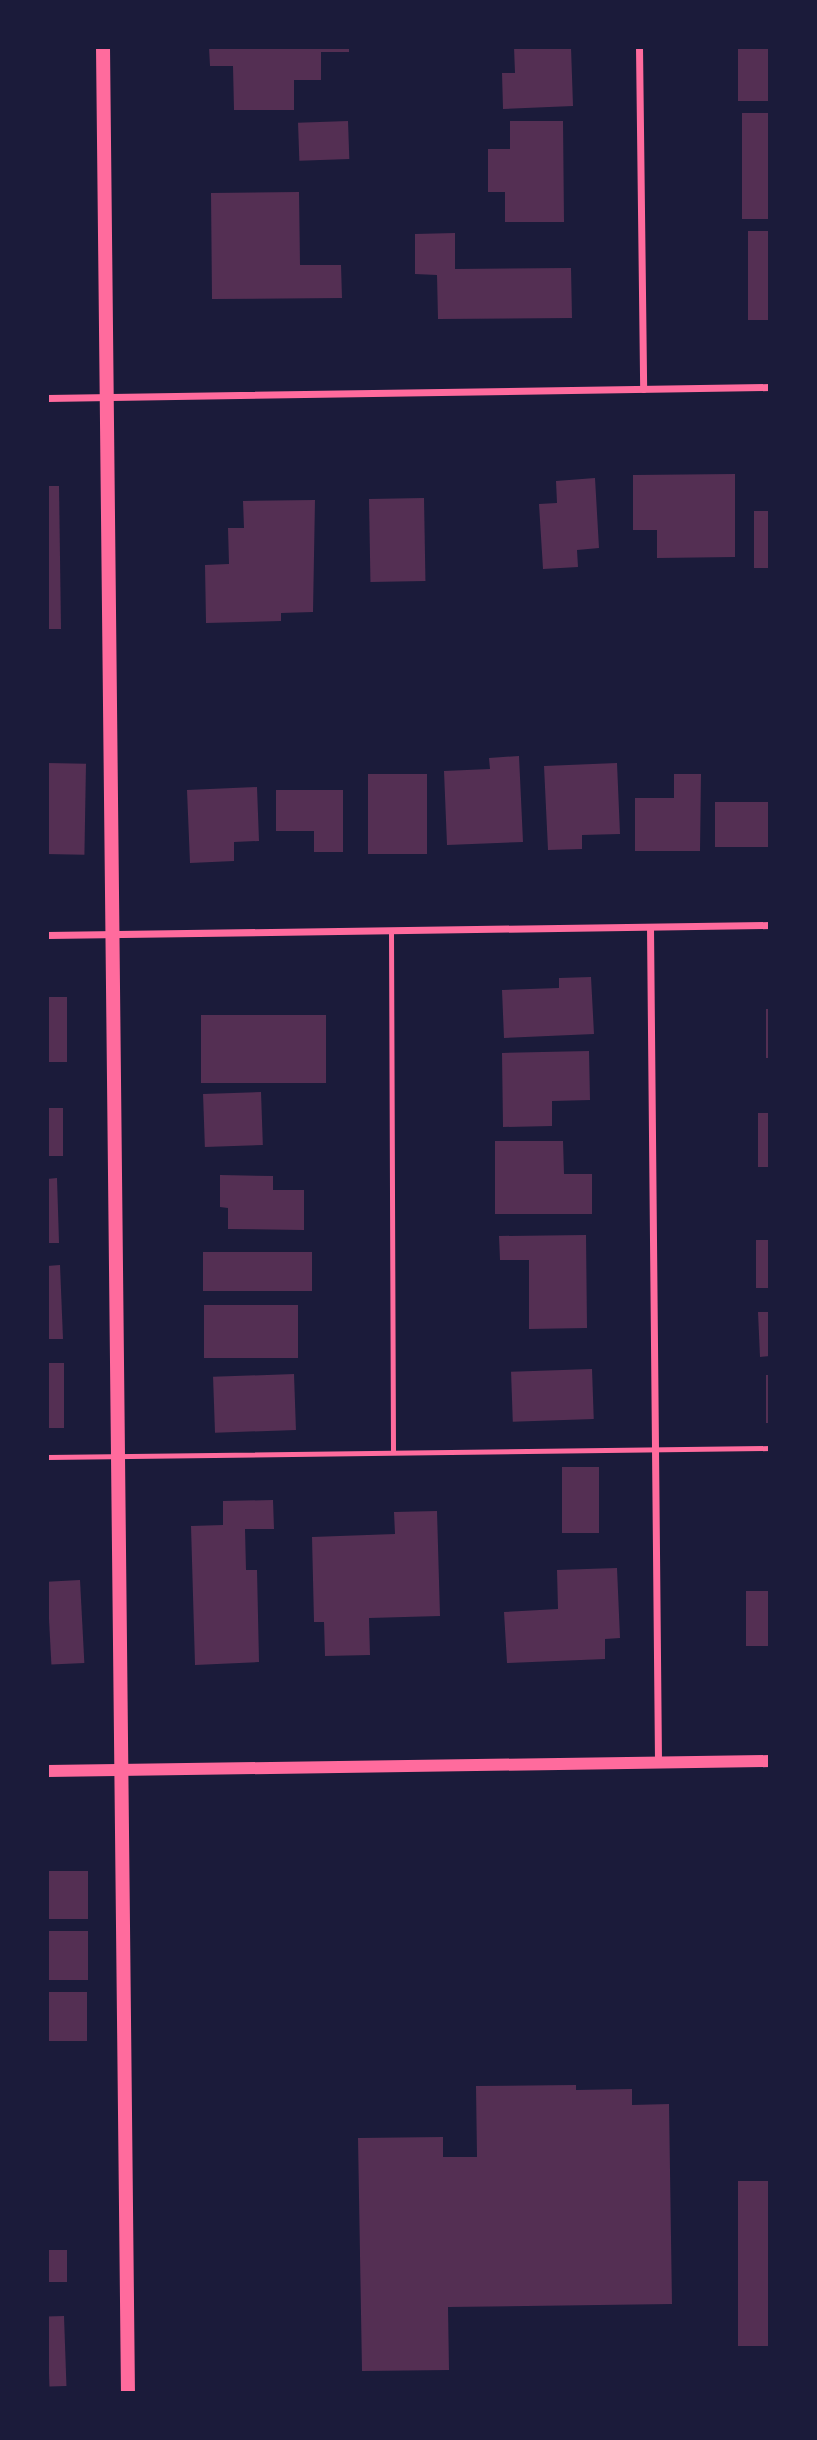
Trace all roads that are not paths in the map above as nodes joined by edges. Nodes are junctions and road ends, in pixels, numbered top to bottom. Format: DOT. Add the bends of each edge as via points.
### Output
graph roads {
  1 [pos="103,47"];
  2 [pos="639,47"];
  3 [pos="770,387"];
  4 [pos="643,389"];
  5 [pos="107,397"];
  6 [pos="47,398"];
  7 [pos="770,925"];
  8 [pos="650,927"];
  9 [pos="391,931"];
  10 [pos="113,934"];
  11 [pos="47,935"];
  12 [pos="770,1448"];
  13 [pos="655,1450"];
  14 [pos="393,1452"];
  15 [pos="118,1456"];
  16 [pos="47,1457"];
  17 [pos="770,1761"];
  18 [pos="658,1763"];
  19 [pos="121,1770"];
  20 [pos="47,1771"];
  21 [pos="128,2393"];
  1 -- 5 [label="main road"];
  2 -- 4 [label="street"];
  3 -- 4 [label="street"];
  4 -- 5 [label="street"];
  5 -- 6 [label="street"];
  5 -- 10 [label="main road"];
  7 -- 8 [label="street"];
  8 -- 9 [label="street"];
  8 -- 13 [label="street"];
  9 -- 10 [label="street"];
  9 -- 14 [label="lane"];
  10 -- 11 [label="street"];
  10 -- 15 [label="main road"];
  12 -- 13 [label="lane"];
  13 -- 14 [label="lane"];
  13 -- 18 [label="street"];
  14 -- 15 [label="lane"];
  15 -- 16 [label="lane"];
  15 -- 19 [label="main road"];
  17 -- 18 [label="street"];
  18 -- 19 [label="street"];
  19 -- 20 [label="street"];
  19 -- 21 [label="main road"];
}
